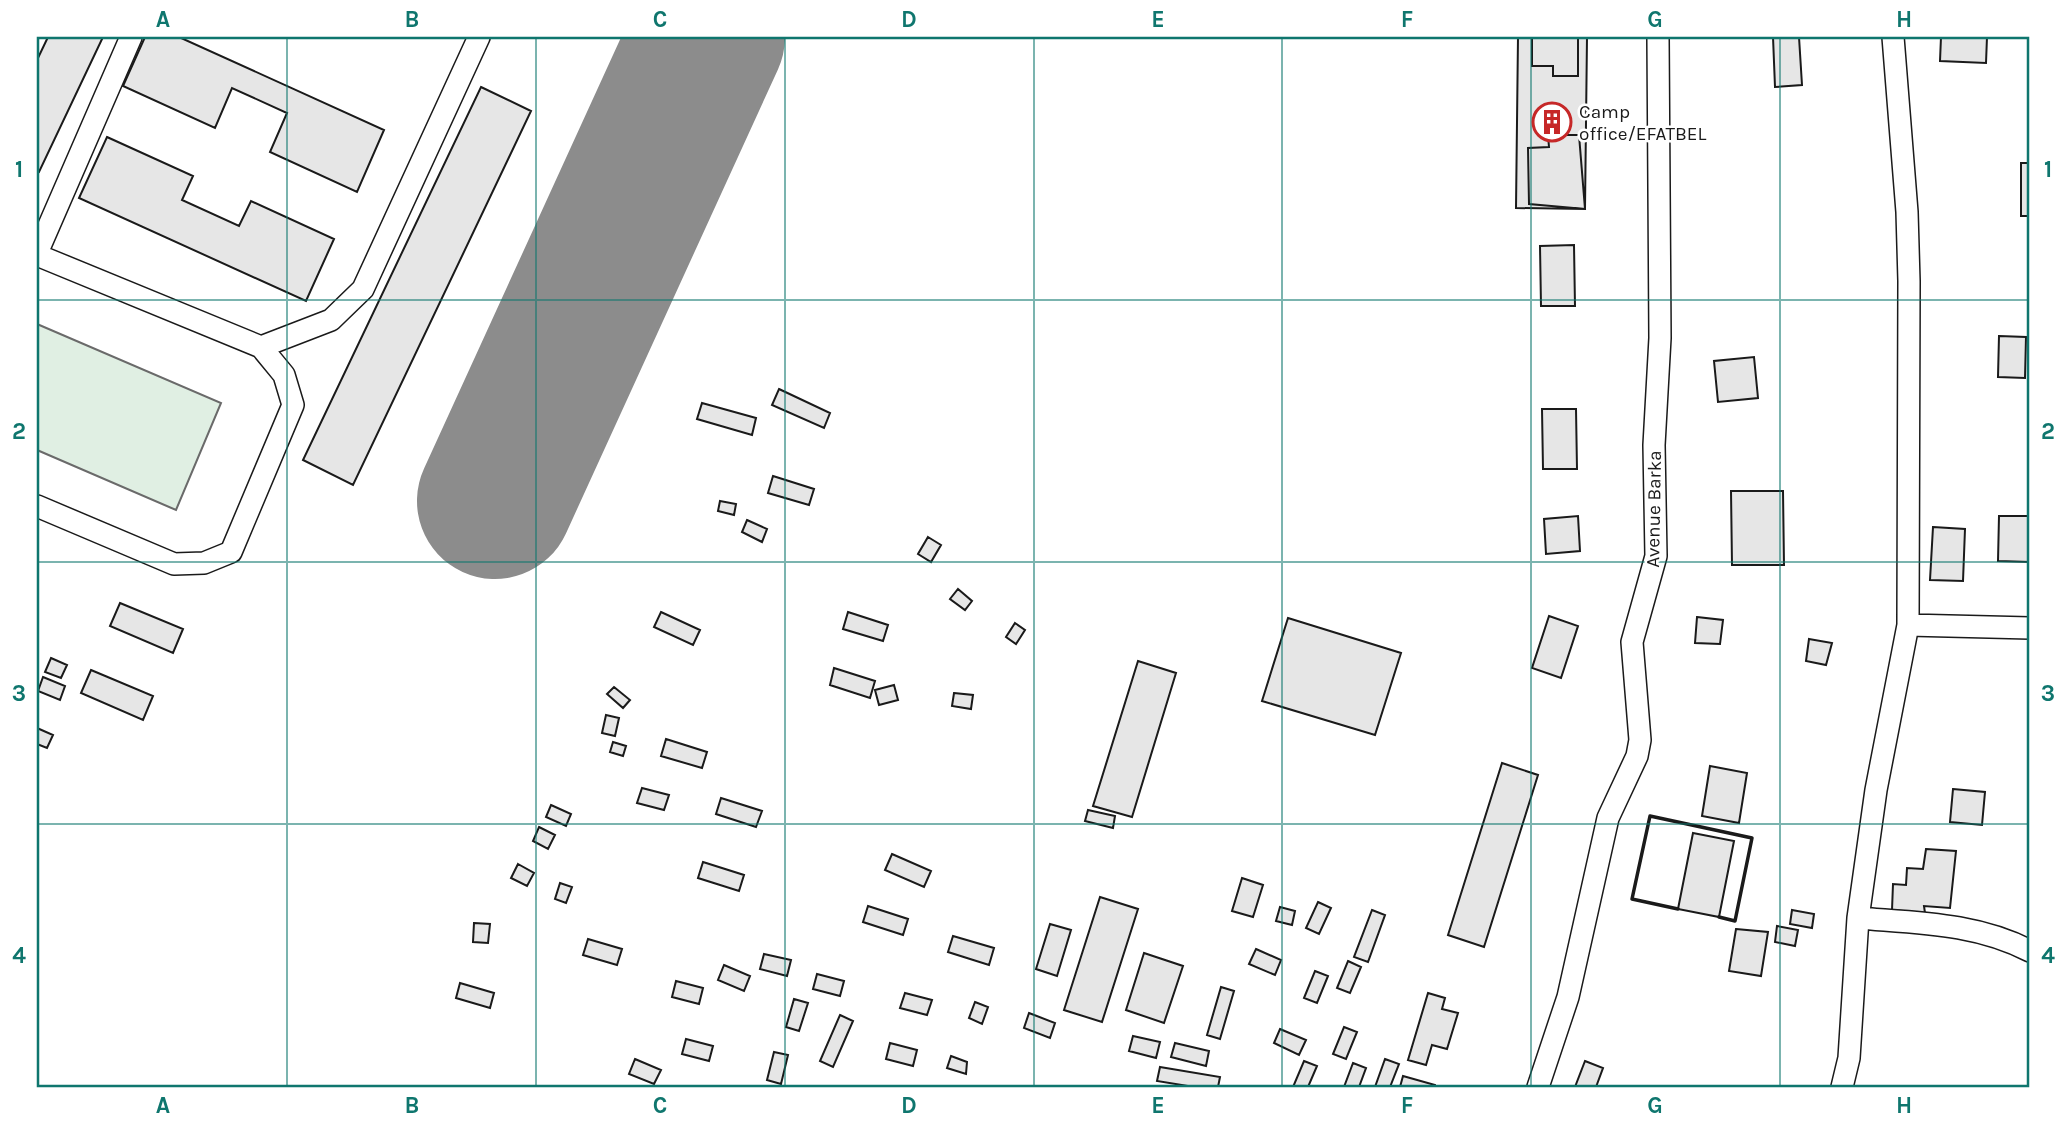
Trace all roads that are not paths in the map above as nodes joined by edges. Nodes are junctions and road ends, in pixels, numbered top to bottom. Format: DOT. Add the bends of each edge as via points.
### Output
graph roads {
  1 [pos="131,37"];
  2 [pos="479,37"];
  3 [pos="1658,37"];
  4 [pos="1893,37"];
  5 [pos="37,254"];
  6 [pos="261,347"];
  7 [pos="37,506"];
  8 [pos="1908,625"];
  9 [pos="2030,628"];
  10 [pos="1858,918"];
  11 [pos="2030,951"];
  12 [pos="1538,1087"];
  13 [pos="1842,1087"];
  1 -- 5 [label="street"];
  2 -- 6 [label="street" via="363,289 331,320"];
  3 -- 12 [label="street, Avenue Barka" via="1661,311 1654,445 1656,556 1632,642 1640,740 1608,818 1568,997"];
  4 -- 8 [label="street" via="1909,281"];
  5 -- 6 [label="street"];
  6 -- 7 [label="street" via="284,375 293,405 231,552 204,563 174,564"];
  8 -- 9 [label="street"];
  8 -- 10 [label="street" via="1876,790"];
  10 -- 11 [label="street" via="1964,927"];
  10 -- 13 [label="street" via="1849,1058"];
}
